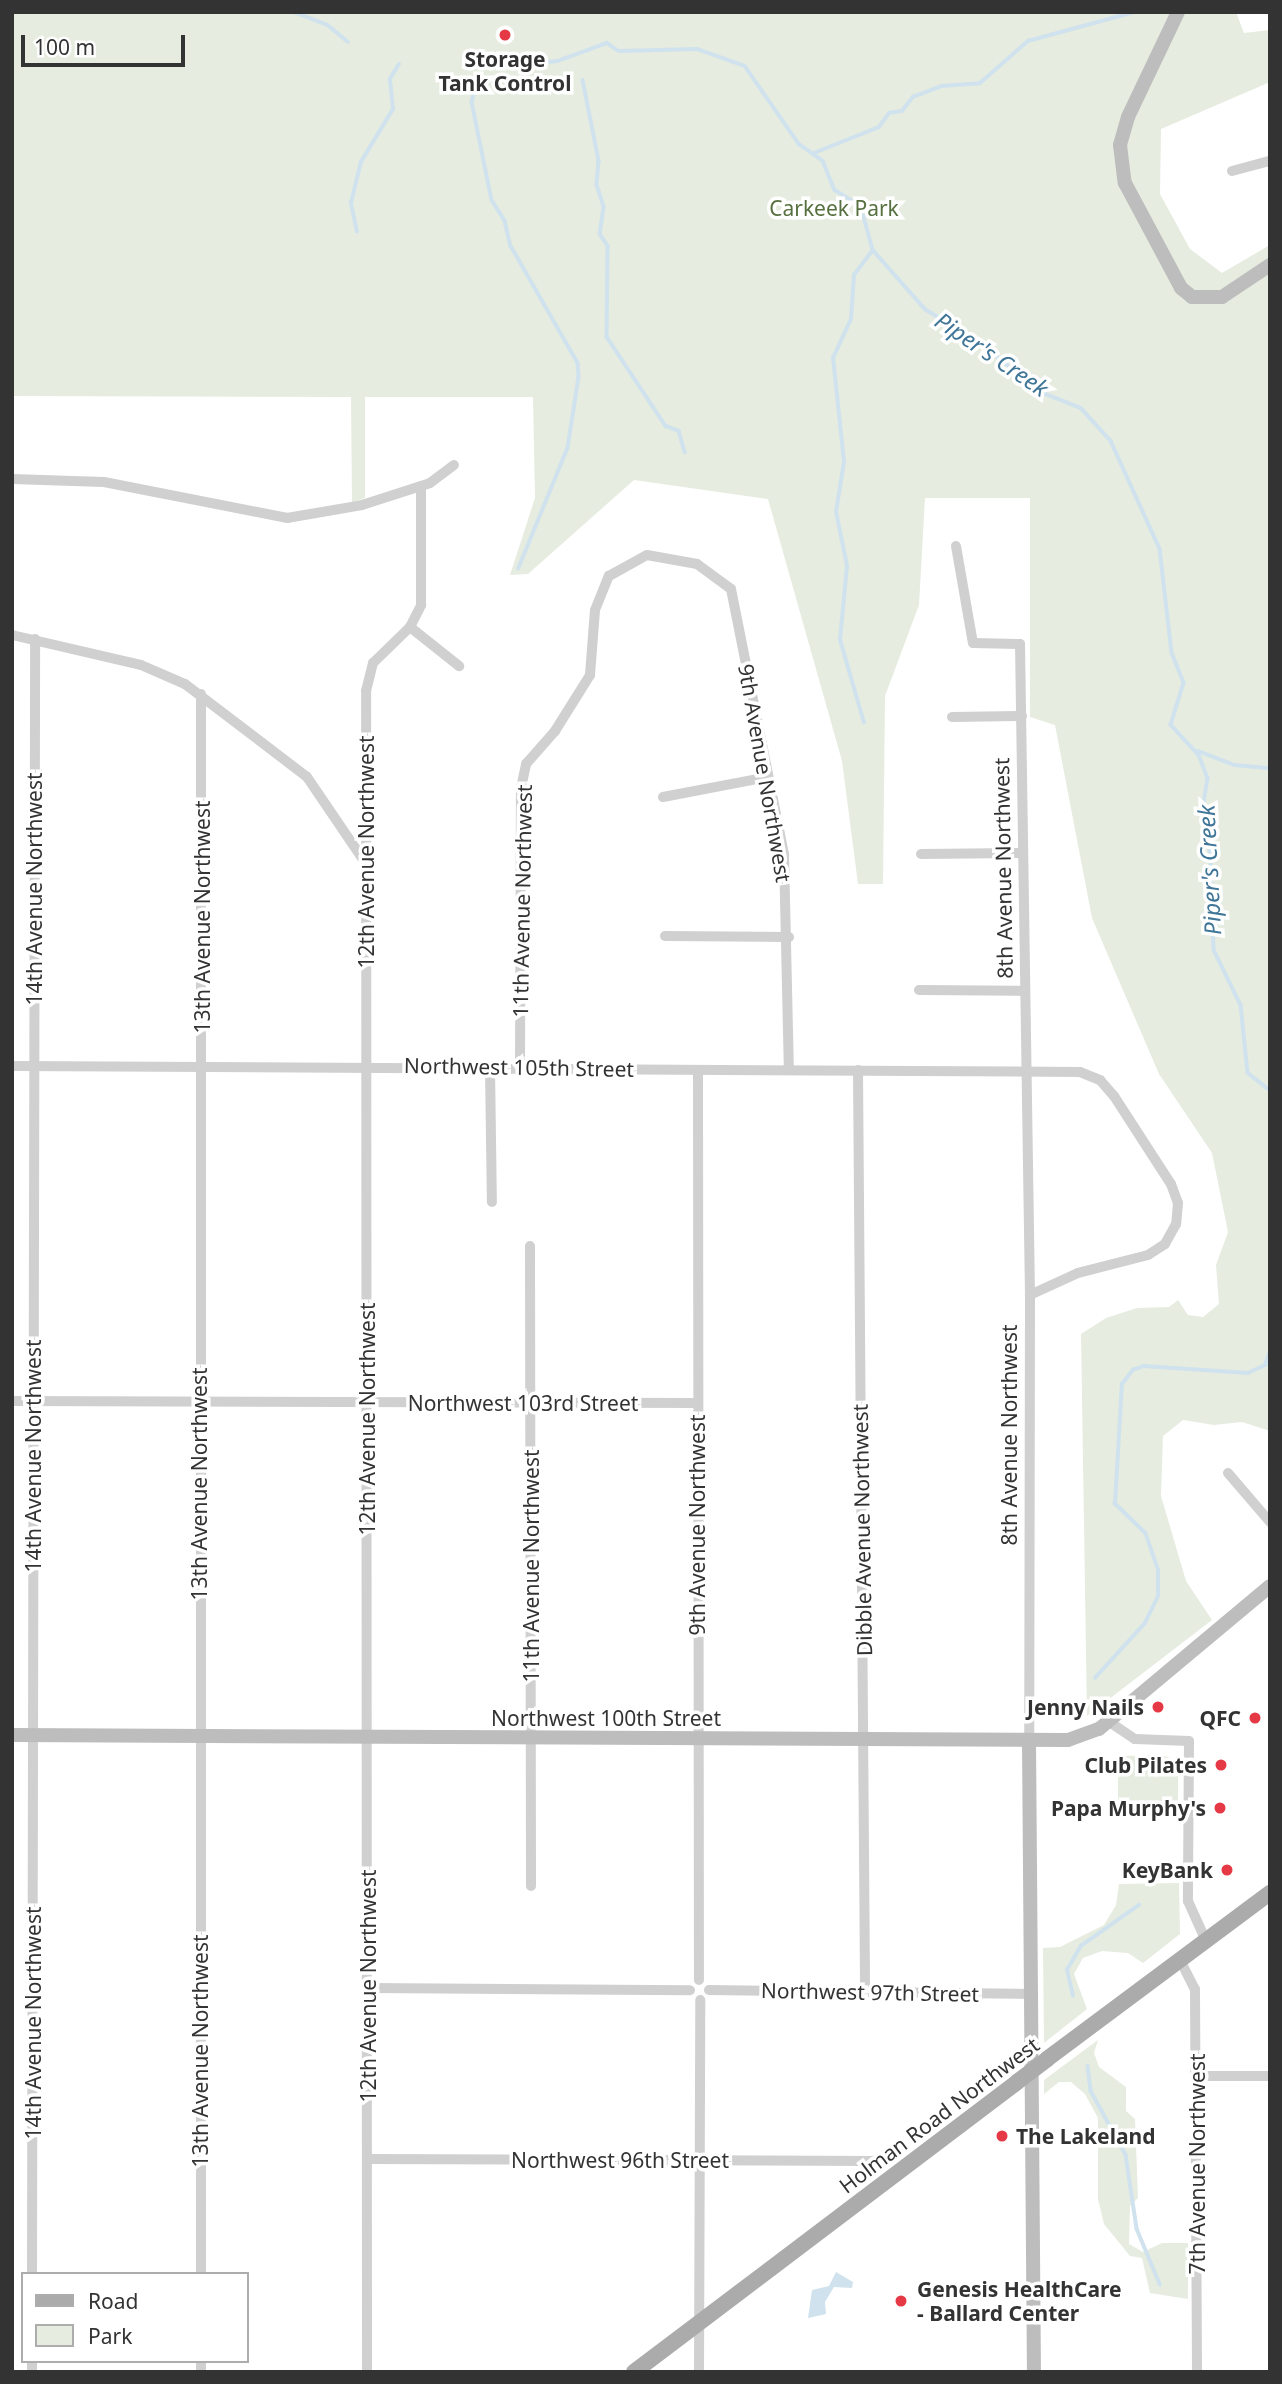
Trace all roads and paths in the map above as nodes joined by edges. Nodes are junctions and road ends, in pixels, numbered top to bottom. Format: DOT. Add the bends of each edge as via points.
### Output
graph roads {
  1 [pos="1178,12"];
  2 [pos="1270,161"];
  3 [pos="1231,171"];
  4 [pos="1270,265"];
  5 [pos="454,465"];
  6 [pos="12,480"];
  7 [pos="421,486"];
  8 [pos="956,546"];
  9 [pos="672,557"];
  10 [pos="410,627"];
  11 [pos="12,635"];
  12 [pos="35,639"];
  13 [pos="458,666"];
  14 [pos="201,694"];
  15 [pos="1022,716"];
  16 [pos="952,718"];
  17 [pos="768,777"];
  18 [pos="663,797"];
  19 [pos="1023,853"];
  20 [pos="921,854"];
  21 [pos="364,862"];
  22 [pos="665,936"];
  23 [pos="789,937"];
  24 [pos="919,990"];
  25 [pos="1025,991"];
  26 [pos="12,1066"];
  27 [pos="33,1066"];
  28 [pos="203,1066"];
  29 [pos="367,1066"];
  30 [pos="490,1067"];
  31 [pos="520,1067"];
  32 [pos="789,1068"];
  33 [pos="698,1070"];
  34 [pos="858,1070"];
  35 [pos="1026,1072"];
  36 [pos="492,1202"];
  37 [pos="530,1246"];
  38 [pos="1030,1295"];
  39 [pos="12,1401"];
  40 [pos="531,1402"];
  41 [pos="33,1403"];
  42 [pos="366,1403"];
  43 [pos="697,1403"];
  44 [pos="198,1405"];
  45 [pos="1228,1473"];
  46 [pos="1270,1522"];
  47 [pos="1270,1586"];
  48 [pos="1108,1721"];
  49 [pos="12,1735"];
  50 [pos="34,1735"];
  51 [pos="199,1737"];
  52 [pos="367,1738"];
  53 [pos="531,1739"];
  54 [pos="697,1739"];
  55 [pos="864,1739"];
  56 [pos="1029,1741"];
  57 [pos="531,1886"];
  58 [pos="1270,1893"];
  59 [pos="1206,1941"];
  60 [pos="1180,1959"];
  61 [pos="699,1980"];
  62 [pos="368,1988"];
  63 [pos="690,1990"];
  64 [pos="709,1990"];
  65 [pos="865,1991"];
  66 [pos="1032,1994"];
  67 [pos="700,2000"];
  68 [pos="1196,2076"];
  69 [pos="1270,2076"];
  70 [pos="368,2159"];
  71 [pos="700,2160"];
  72 [pos="872,2161"];
  73 [pos="32,2272"];
  74 [pos="201,2272"];
  75 [pos="699,2323"];
  76 [pos="367,2372"];
  77 [pos="634,2372"];
  78 [pos="699,2372"];
  79 [pos="1034,2372"];
  80 [pos="1197,2372"];
  1 -- 4 [label="main road" via="1128,117 1120,145 1125,183 1181,288 1192,297 1222,298"];
  2 -- 3 [label="street"];
  5 -- 7 [label="street"];
  6 -- 7 [label="street" via="104,482 287,518 353,508"];
  7 -- 10 [label="street, 12th Avenue Northwest" via="422,596"];
  8 -- 15 [label="street, 8th Avenue Northwest" via="973,643 1020,644"];
  9 -- 17 [label="street, 9th Avenue Northwest" via="697,564 731,589"];
  9 -- 31 [label="street, 11th Avenue Northwest" via="647,555 609,576 595,610 590,675 555,731 526,764 521,788"];
  10 -- 13 [label="street"];
  10 -- 21 [label="street, 12th Avenue Northwest" via="373,663 367,681"];
  11 -- 12 [label="street"];
  12 -- 14 [label="street" via="148,667"];
  12 -- 27 [label="street, 14th Avenue Northwest"];
  14 -- 21 [label="street" via="318,788"];
  14 -- 28 [label="street, 13th Avenue Northwest"];
  15 -- 16 [label="street"];
  15 -- 19 [label="street, 8th Avenue Northwest"];
  17 -- 18 [label="street"];
  17 -- 23 [label="street, 9th Avenue Northwest" via="784,855"];
  19 -- 20 [label="street"];
  19 -- 25 [label="street, 8th Avenue Northwest"];
  21 -- 29 [label="street, 12th Avenue Northwest"];
  22 -- 23 [label="street"];
  23 -- 32 [label="street, 9th Avenue Northwest"];
  24 -- 25 [label="street"];
  25 -- 35 [label="street, 8th Avenue Northwest"];
  26 -- 27 [label="street, Northwest 105th Street"];
  27 -- 28 [label="street, Northwest 105th Street"];
  27 -- 41 [label="street, 14th Avenue Northwest"];
  28 -- 29 [label="street, Northwest 105th Street"];
  28 -- 44 [label="street, 13th Avenue Northwest"];
  29 -- 30 [label="street, Northwest 105th Street"];
  29 -- 42 [label="street, 12th Avenue Northwest"];
  30 -- 31 [label="street, Northwest 105th Street"];
  30 -- 36 [label="street"];
  31 -- 33 [label="street, Northwest 105th Street"];
  32 -- 33 [label="street, Northwest 105th Street"];
  32 -- 34 [label="street, Northwest 105th Street"];
  33 -- 43 [label="street, 9th Avenue Northwest"];
  34 -- 35 [label="street, Northwest 105th Street"];
  34 -- 55 [label="street, Dibble Avenue Northwest"];
  35 -- 38 [label="street, 8th Avenue Northwest"];
  35 -- 38 [label="street, Northwest 105th Street" via="1080,1072 1104,1084 1178,1203 1174,1229 1155,1252 1078,1273"];
  37 -- 40 [label="street, 11th Avenue Northwest"];
  38 -- 56 [label="street, 8th Avenue Northwest"];
  39 -- 41 [label="street, Northwest 103rd Street"];
  40 -- 42 [label="street, Northwest 103rd Street"];
  40 -- 43 [label="street, Northwest 103rd Street"];
  40 -- 53 [label="street, 11th Avenue Northwest"];
  41 -- 44 [label="street, Northwest 103rd Street"];
  41 -- 50 [label="street, 14th Avenue Northwest"];
  42 -- 44 [label="street, Northwest 103rd Street"];
  42 -- 52 [label="street, 12th Avenue Northwest"];
  43 -- 54 [label="street, 9th Avenue Northwest"];
  44 -- 51 [label="street, 13th Avenue Northwest"];
  45 -- 46 [label="street"];
  47 -- 48 [label="main road, Northwest 100th Street"];
  48 -- 56 [label="main road, Northwest 100th Street" via="1079,1738"];
  48 -- 59 [label="street" via="1135,1739 1189,1741 1188,1901"];
  49 -- 50 [label="main road, Northwest 100th Street"];
  50 -- 51 [label="main road, Northwest 100th Street"];
  50 -- 73 [label="street, 14th Avenue Northwest"];
  51 -- 52 [label="main road, Northwest 100th Street"];
  51 -- 74 [label="street, 13th Avenue Northwest"];
  52 -- 53 [label="main road, Northwest 100th Street"];
  52 -- 62 [label="street, 12th Avenue Northwest"];
  53 -- 54 [label="main road, Northwest 100th Street"];
  53 -- 57 [label="street, 11th Avenue Northwest"];
  54 -- 55 [label="main road, Northwest 100th Street"];
  54 -- 61 [label="street, 9th Avenue Northwest"];
  55 -- 56 [label="main road, Northwest 100th Street"];
  55 -- 65 [label="street, Dibble Avenue Northwest"];
  56 -- 66 [label="main road, 8th Avenue Northwest"];
  58 -- 59 [label="main road, Holman Road Northwest"];
  59 -- 60 [label="main road, Holman Road Northwest"];
  60 -- 68 [label="street, 7th Avenue Northwest" via="1195,1984"];
  60 -- 75 [label="main road, Holman Road Northwest, bridge"];
  61 -- 63 [label="street"];
  61 -- 64 [label="street"];
  62 -- 63 [label="street"];
  62 -- 70 [label="street, 12th Avenue Northwest"];
  63 -- 67 [label="street"];
  64 -- 65 [label="street, Northwest 97th Street"];
  64 -- 67 [label="street"];
  65 -- 66 [label="street, Northwest 97th Street"];
  66 -- 79 [label="main road, 8th Avenue Northwest"];
  67 -- 71 [label="street"];
  68 -- 69 [label="street"];
  68 -- 80 [label="street, 7th Avenue Northwest"];
  70 -- 71 [label="street, Northwest 96th Street"];
  70 -- 76 [label="street, 12th Avenue Northwest"];
  71 -- 72 [label="street, Northwest 96th Street"];
  71 -- 75 [label="street"];
  75 -- 77 [label="main road, Holman Road Northwest"];
  75 -- 78 [label="street"];
}
